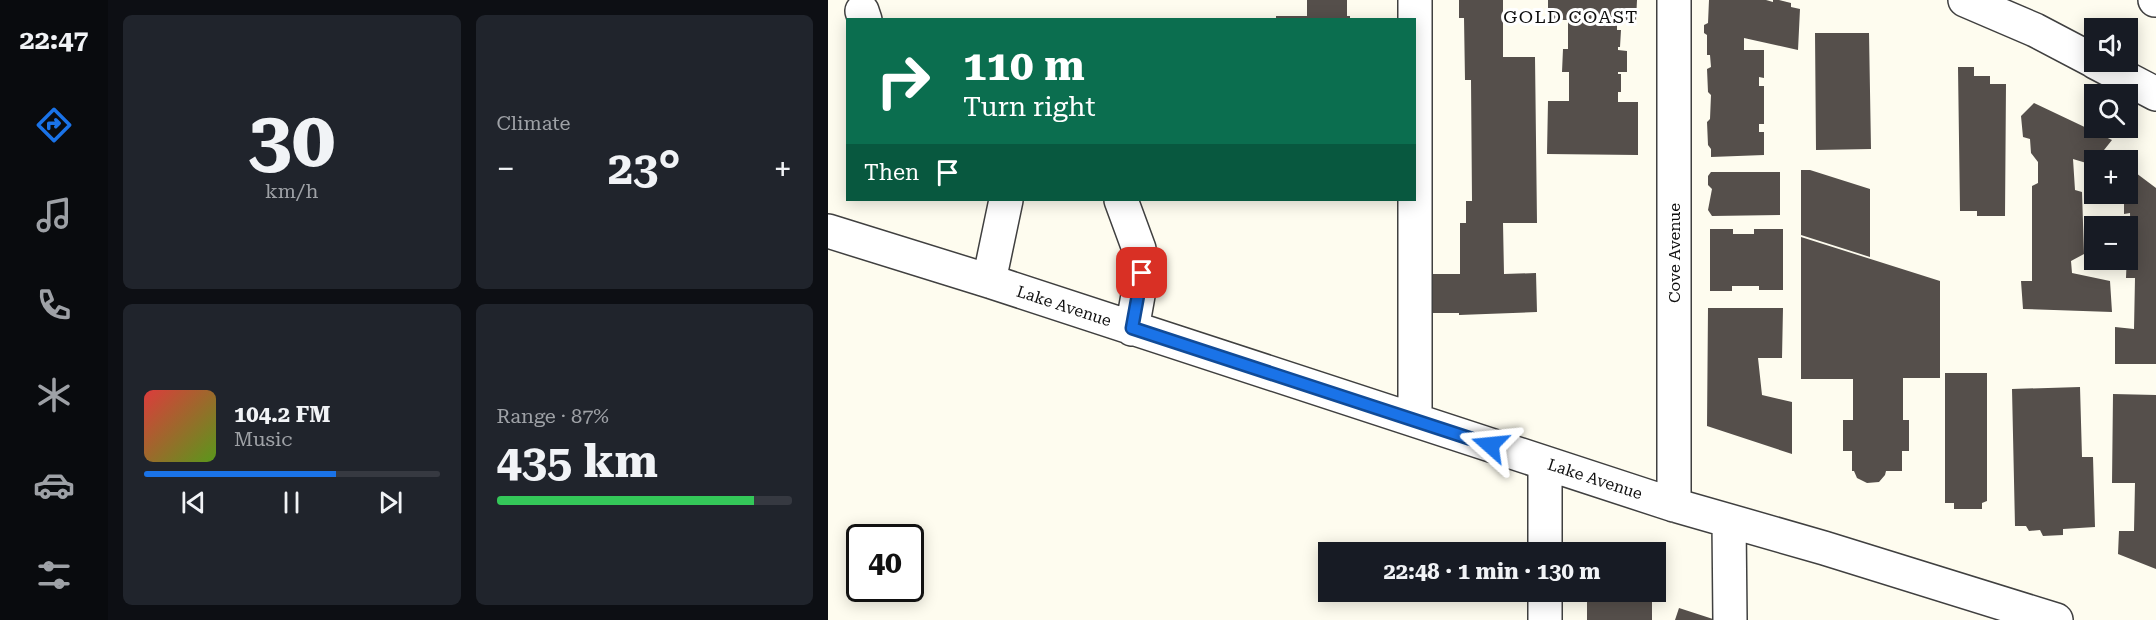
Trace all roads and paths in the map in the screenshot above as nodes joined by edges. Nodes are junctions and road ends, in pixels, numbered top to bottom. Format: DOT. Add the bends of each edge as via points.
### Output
graph roads {
  1 [pos="1415,0"];
  2 [pos="1674,0"];
  3 [pos="1965,0"];
  4 [pos="2020,11"];
  5 [pos="1415,18"];
  6 [pos="2084,54"];
  7 [pos="2115,72"];
  8 [pos="2156,94"];
  9 [pos="1006,201"];
  10 [pos="1121,201"];
  11 [pos="1415,201"];
  12 [pos="828,231"];
  13 [pos="988,281"];
  14 [pos="1132,328"];
  15 [pos="1415,420"];
  16 [pos="1545,463"];
  17 [pos="1674,505"];
  18 [pos="1729,521"];
  19 [pos="1545,542"];
  20 [pos="1545,602"];
  21 [pos="1991,610"];
  22 [pos="1545,620"];
  23 [pos="1730,620"];
  24 [pos="2056,620"];
  1 -- 5 [label="street"];
  2 -- 17 [label="street, Cove Avenue"];
  3 -- 4 [label="street"];
  4 -- 6 [label="street"];
  7 -- 8 [label="street"];
  9 -- 13 [label="street"];
  10 -- 14 [label="street" via="1139,249 1142,273"];
  11 -- 15 [label="street"];
  12 -- 13 [label="street, Lake Avenue"];
  13 -- 14 [label="street, Lake Avenue"];
  14 -- 15 [label="street, Lake Avenue"];
  15 -- 16 [label="street, Lake Avenue"];
  16 -- 17 [label="street, Lake Avenue"];
  16 -- 19 [label="street"];
  17 -- 18 [label="street, Lake Avenue"];
  18 -- 21 [label="street, Lake Avenue" via="1824,548"];
  18 -- 23 [label="street"];
  20 -- 22 [label="street"];
  21 -- 24 [label="street, Lake Avenue"];
}
